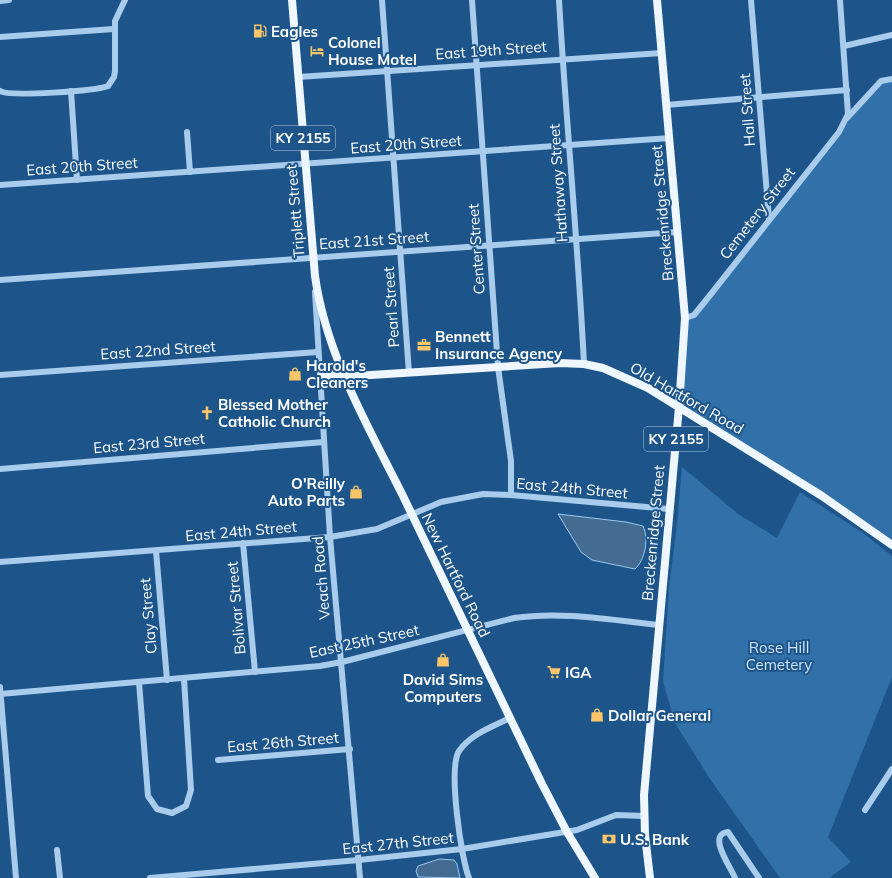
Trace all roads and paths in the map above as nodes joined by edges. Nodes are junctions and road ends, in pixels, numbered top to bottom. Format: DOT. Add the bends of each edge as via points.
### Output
graph roads {
  1 [pos="9,0"];
  2 [pos="125,0"];
  3 [pos="292,0"];
  4 [pos="382,0"];
  5 [pos="472,0"];
  6 [pos="559,0"];
  7 [pos="657,0"];
  8 [pos="751,0"];
  9 [pos="840,0"];
  10 [pos="0,1"];
  11 [pos="114,29"];
  12 [pos="892,35"];
  13 [pos="0,37"];
  14 [pos="844,46"];
  15 [pos="662,52"];
  16 [pos="562,58"];
  17 [pos="476,64"];
  18 [pos="387,71"];
  19 [pos="298,78"];
  20 [pos="892,79"];
  21 [pos="847,90"];
  22 [pos="0,91"];
  23 [pos="71,91"];
  24 [pos="760,97"];
  25 [pos="666,105"];
  26 [pos="846,119"];
  27 [pos="187,132"];
  28 [pos="670,138"];
  29 [pos="569,146"];
  30 [pos="483,151"];
  31 [pos="393,158"];
  32 [pos="305,164"];
  33 [pos="190,172"];
  34 [pos="77,180"];
  35 [pos="0,185"];
  36 [pos="768,219"];
  37 [pos="678,232"];
  38 [pos="575,239"];
  39 [pos="489,245"];
  40 [pos="400,251"];
  41 [pos="313,258"];
  42 [pos="314,276"];
  43 [pos="0,280"];
  44 [pos="685,318"];
  45 [pos="318,352"];
  46 [pos="584,364"];
  47 [pos="498,367"];
  48 [pos="409,373"];
  49 [pos="320,374"];
  50 [pos="344,374"];
  51 [pos="0,375"];
  52 [pos="679,407"];
  53 [pos="324,442"];
  54 [pos="0,469"];
  55 [pos="511,495"];
  56 [pos="670,510"];
  57 [pos="412,515"];
  58 [pos="330,537"];
  59 [pos="243,542"];
  60 [pos="892,545"];
  61 [pos="156,551"];
  62 [pos="0,562"];
  63 [pos="659,625"];
  64 [pos="468,630"];
  65 [pos="342,662"];
  66 [pos="255,672"];
  67 [pos="184,679"];
  68 [pos="167,680"];
  69 [pos="139,682"];
  70 [pos="0,687"];
  71 [pos="0,694"];
  72 [pos="510,718"];
  73 [pos="350,749"];
  74 [pos="218,760"];
  75 [pos="892,769"];
  76 [pos="865,810"];
  77 [pos="644,816"];
  78 [pos="567,832"];
  79 [pos="462,849"];
  80 [pos="57,850"];
  81 [pos="359,860"];
  82 [pos="16,878"];
  83 [pos="60,878"];
  84 [pos="150,878"];
  85 [pos="360,878"];
  86 [pos="469,878"];
  87 [pos="595,878"];
  88 [pos="650,878"];
  89 [pos="736,878"];
  90 [pos="759,878"];
  1 -- 10 [label="street"];
  2 -- 11 [label="street"];
  3 -- 19 [label="main road, Triplett Street / KY 2155"];
  4 -- 18 [label="street, Pearl Street"];
  5 -- 17 [label="street, Center Street"];
  6 -- 16 [label="street, Hathaway Street"];
  7 -- 15 [label="main road, Breckenridge Street / KY 2155"];
  8 -- 24 [label="street, Hall Street"];
  9 -- 14 [label="street"];
  11 -- 13 [label="street"];
  11 -- 23 [label="street" via="115,71 112,82 103,88"];
  12 -- 14 [label="street"];
  14 -- 21 [label="street"];
  15 -- 16 [label="street, East 19th Street"];
  15 -- 25 [label="main road, Breckenridge Street / KY 2155"];
  16 -- 17 [label="street, East 19th Street"];
  16 -- 29 [label="street, Hathaway Street"];
  17 -- 18 [label="street, East 19th Street"];
  17 -- 30 [label="street, Center Street"];
  18 -- 19 [label="street, East 19th Street"];
  18 -- 31 [label="street, Pearl Street"];
  19 -- 32 [label="main road, Triplett Street / KY 2155"];
  20 -- 26 [label="street, Cemetery Street" via="881,81"];
  21 -- 24 [label="street"];
  21 -- 26 [label="street"];
  22 -- 23 [label="street" via="12,94"];
  23 -- 34 [label="street"];
  24 -- 25 [label="street"];
  24 -- 36 [label="street, Hall Street"];
  25 -- 28 [label="main road, Breckenridge Street / KY 2155"];
  26 -- 36 [label="street, Cemetery Street" via="839,132"];
  27 -- 33 [label="street"];
  28 -- 29 [label="street, East 20th Street"];
  28 -- 37 [label="main road, Breckenridge Street / KY 2155"];
  29 -- 30 [label="street, East 20th Street"];
  29 -- 38 [label="street, Hathaway Street"];
  30 -- 31 [label="street, East 20th Street"];
  30 -- 39 [label="street, Center Street"];
  31 -- 32 [label="street, East 20th Street"];
  31 -- 40 [label="street, Pearl Street"];
  32 -- 33 [label="street, East 20th Street"];
  32 -- 41 [label="main road, Triplett Street / KY 2155"];
  33 -- 34 [label="street, East 20th Street"];
  34 -- 35 [label="street, East 20th Street"];
  36 -- 44 [label="street, Cemetery Street" via="694,315"];
  37 -- 38 [label="street, East 21st Street"];
  37 -- 44 [label="main road, Breckenridge Street / KY 2155"];
  38 -- 39 [label="street, East 21st Street"];
  38 -- 46 [label="street, Hathaway Street"];
  39 -- 40 [label="street, East 21st Street"];
  39 -- 47 [label="street, Center Street"];
  40 -- 41 [label="street, East 21st Street"];
  40 -- 48 [label="street, Pearl Street"];
  41 -- 42 [label="main road, Triplett Street / KY 2155"];
  41 -- 43 [label="street, East 21st Street"];
  42 -- 45 [label="street, Veach Road"];
  42 -- 50 [label="main road, New Hartford Road / KY 2155" via="323,320"];
  44 -- 52 [label="main road, Breckenridge Street / KY 2155"];
  45 -- 49 [label="street, Veach Road"];
  45 -- 51 [label="street, East 22nd Street"];
  46 -- 47 [label="main road, Old Hartford Road"];
  46 -- 52 [label="main road, Old Hartford Road" via="634,380"];
  47 -- 48 [label="main road, Old Hartford Road"];
  47 -- 55 [label="street, Center Street" via="511,461"];
  48 -- 50 [label="main road, Old Hartford Road" via="355,376"];
  49 -- 50 [label="main road, Old Hartford Road"];
  49 -- 53 [label="street, Veach Road"];
  50 -- 57 [label="main road, New Hartford Road / KY 2155"];
  52 -- 56 [label="main road, Breckenridge Street / KY 2155"];
  52 -- 60 [label="main road, Old Hartford Road" via="822,496"];
  53 -- 54 [label="street, East 23rd Street"];
  53 -- 58 [label="street, Veach Road"];
  55 -- 56 [label="street, East 24th Street"];
  55 -- 57 [label="street, East 24th Street" via="483,494 461,497"];
  56 -- 63 [label="main road, Breckenridge Street / KY 2155"];
  57 -- 58 [label="street, East 24th Street" via="377,529"];
  57 -- 64 [label="main road, New Hartford Road / KY 2155"];
  58 -- 59 [label="street, East 24th Street"];
  58 -- 65 [label="street, Veach Road"];
  59 -- 61 [label="street, East 24th Street"];
  59 -- 66 [label="street, Bolivar Street"];
  61 -- 62 [label="street, East 24th Street"];
  61 -- 68 [label="street, Clay Street"];
  63 -- 64 [label="street, East 25th Street" via="547,614 514,618"];
  63 -- 77 [label="main road, Breckenridge Street / KY 2155"];
  64 -- 65 [label="street, East 25th Street"];
  64 -- 72 [label="main road, New Hartford Road / KY 2155"];
  65 -- 66 [label="street, East 25th Street"];
  65 -- 73 [label="street, Veach Road"];
  66 -- 67 [label="street, East 25th Street"];
  67 -- 68 [label="street, East 25th Street"];
  67 -- 69 [label="street" via="191,790 186,806 172,813 157,809 148,796"];
  68 -- 69 [label="street, East 25th Street"];
  69 -- 71 [label="street, East 25th Street"];
  70 -- 71 [label="street"];
  71 -- 82 [label="street"];
  72 -- 78 [label="main road, New Hartford Road / KY 2155"];
  72 -- 79 [label="street" via="472,737 459,752 454,778"];
  73 -- 74 [label="street, East 26th Street"];
  73 -- 81 [label="street, Veach Road"];
  75 -- 76 [label="street"];
  77 -- 78 [label="street, East 27th Street" via="616,815"];
  77 -- 88 [label="main road, Breckenridge Street / KY 2155"];
  78 -- 79 [label="street, East 27th Street"];
  78 -- 87 [label="main road, New Hartford Road / KY 2155"];
  79 -- 81 [label="street, East 27th Street"];
  79 -- 86 [label="street"];
  80 -- 83 [label="street"];
  81 -- 84 [label="street, East 27th Street"];
  81 -- 85 [label="street, Veach Road"];
  89 -- 90 [label="street" via="721,852 721,835 724,832 728,832"];
}
